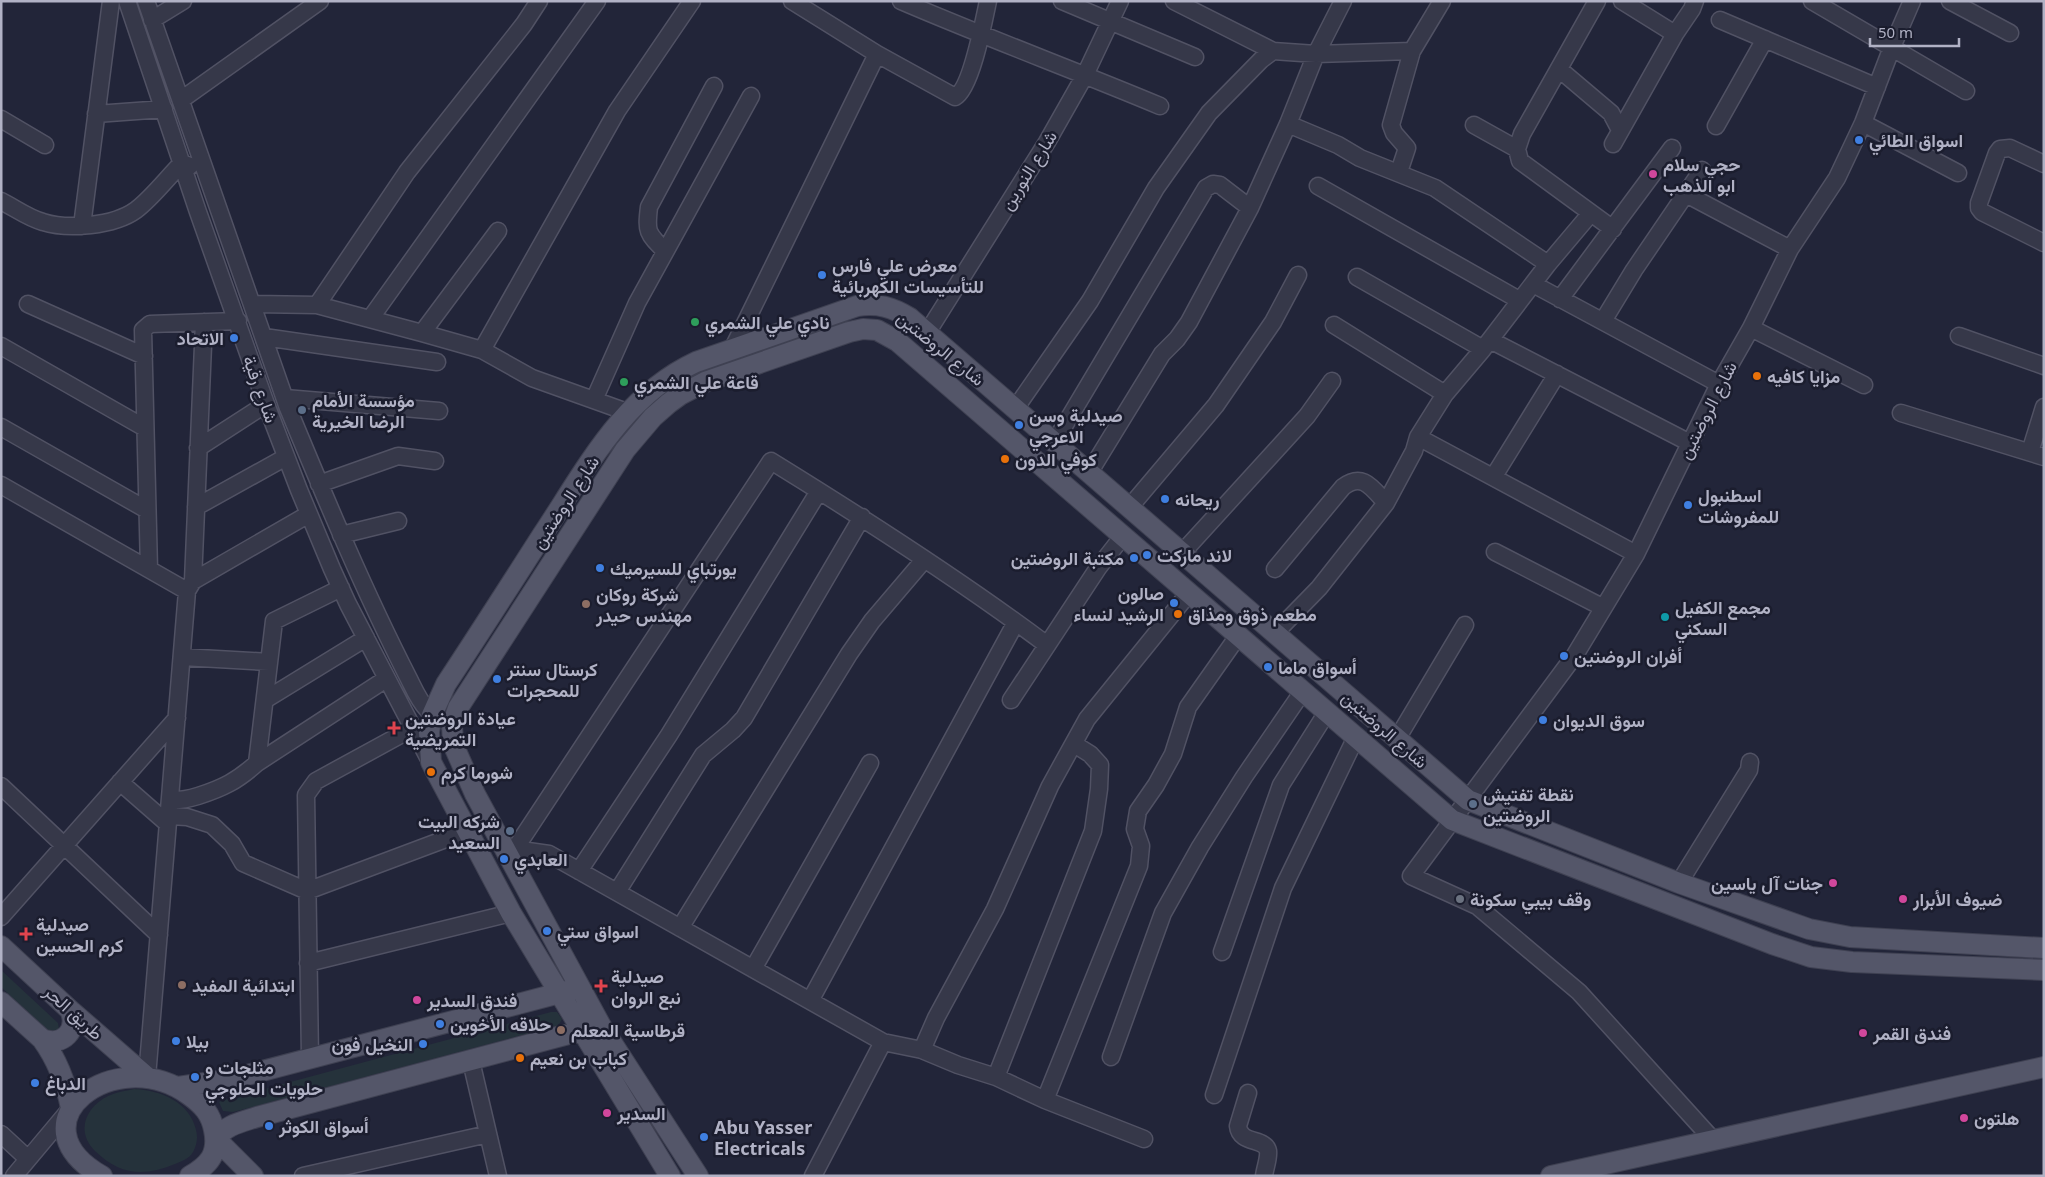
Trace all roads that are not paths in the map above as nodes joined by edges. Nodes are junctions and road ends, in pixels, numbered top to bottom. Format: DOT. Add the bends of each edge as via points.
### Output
graph roads {
  1 [pos="111,1"];
  2 [pos="127,1"];
  3 [pos="146,1"];
  4 [pos="183,1"];
  5 [pos="320,1"];
  6 [pos="539,1"];
  7 [pos="597,1"];
  8 [pos="692,1"];
  9 [pos="792,1"];
  10 [pos="901,1"];
  11 [pos="988,1"];
  12 [pos="1062,1"];
  13 [pos="1120,1"];
  14 [pos="1174,1"];
  15 [pos="1343,1"];
  16 [pos="1442,1"];
  17 [pos="1597,1"];
  18 [pos="1622,1"];
  19 [pos="1695,1"];
  20 [pos="1812,1"];
  21 [pos="1912,1"];
  22 [pos="1950,1"];
  23 [pos="817,8"];
  24 [pos="152,20"];
  25 [pos="1720,20"];
  26 [pos="1110,23"];
  27 [pos="1675,34"];
  28 [pos="2010,34"];
  29 [pos="980,36"];
  30 [pos="1764,39"];
  31 [pos="1892,46"];
  32 [pos="1273,51"];
  33 [pos="1412,51"];
  34 [pos="876,54"];
  35 [pos="1316,54"];
  36 [pos="1195,57"];
  37 [pos="1559,69"];
  38 [pos="1086,75"];
  39 [pos="714,86"];
  40 [pos="1877,87"];
  41 [pos="1966,91"];
  42 [pos="751,96"];
  43 [pos="181,100"];
  44 [pos="1160,106"];
  45 [pos="164,109"];
  46 [pos="96,114"];
  47 [pos="1,119"];
  48 [pos="1863,123"];
  49 [pos="1288,124"];
  50 [pos="1474,125"];
  51 [pos="1716,126"];
  52 [pos="45,145"];
  53 [pos="1672,148"];
  54 [pos="1517,149"];
  55 [pos="201,156"];
  56 [pos="182,163"];
  57 [pos="2044,164"];
  58 [pos="1702,170"];
  59 [pos="1399,172"];
  60 [pos="1958,173"];
  61 [pos="1318,186"];
  62 [pos="1686,194"];
  63 [pos="1,201"];
  64 [pos="218,205"];
  65 [pos="1250,208"];
  66 [pos="198,212"];
  67 [pos="1591,213"];
  68 [pos="82,226"];
  69 [pos="1613,229"];
  70 [pos="498,231"];
  71 [pos="2044,243"];
  72 [pos="1790,249"];
  73 [pos="665,251"];
  74 [pos="1548,264"];
  75 [pos="1298,275"];
  76 [pos="1358,276"];
  77 [pos="1533,284"];
  78 [pos="1560,299"];
  79 [pos="1520,300"];
  80 [pos="28,304"];
  81 [pos="252,304"];
  82 [pos="317,305"];
  83 [pos="370,319"];
  84 [pos="238,321"];
  85 [pos="204,322"];
  86 [pos="1603,322"];
  87 [pos="1334,325"];
  88 [pos="1751,328"];
  89 [pos="422,333"];
  90 [pos="927,333"];
  91 [pos="1959,336"];
  92 [pos="264,337"];
  93 [pos="1486,344"];
  94 [pos="1,346"];
  95 [pos="482,350"];
  96 [pos="732,350"];
  97 [pos="144,356"];
  98 [pos="438,362"];
  99 [pos="2044,366"];
  100 [pos="1557,374"];
  101 [pos="1332,381"];
  102 [pos="1719,384"];
  103 [pos="1864,385"];
  104 [pos="1445,394"];
  105 [pos="285,398"];
  106 [pos="594,400"];
  107 [pos="266,404"];
  108 [pos="2044,407"];
  109 [pos="1015,409"];
  110 [pos="439,411"];
  111 [pos="627,412"];
  112 [pos="1901,413"];
  113 [pos="1,427"];
  114 [pos="145,428"];
  115 [pos="1418,436"];
  116 [pos="1054,443"];
  117 [pos="1690,443"];
  118 [pos="198,448"];
  119 [pos="2037,455"];
  120 [pos="286,457"];
  121 [pos="435,461"];
  122 [pos="1089,473"];
  123 [pos="1494,476"];
  124 [pos="320,484"];
  125 [pos="1,485"];
  126 [pos="819,491"];
  127 [pos="1386,503"];
  128 [pos="196,507"];
  129 [pos="1129,508"];
  130 [pos="147,510"];
  131 [pos="309,514"];
  132 [pos="862,517"];
  133 [pos="398,521"];
  134 [pos="341,535"];
  135 [pos="1123,536"];
  136 [pos="1495,552"];
  137 [pos="1182,553"];
  138 [pos="1636,554"];
  139 [pos="924,560"];
  140 [pos="149,569"];
  141 [pos="1275,569"];
  142 [pos="190,586"];
  143 [pos="341,588"];
  144 [pos="1188,593"];
  145 [pos="368,595"];
  146 [pos="348,604"];
  147 [pos="1602,608"];
  148 [pos="1016,622"];
  149 [pos="1465,625"];
  150 [pos="1275,633"];
  151 [pos="1238,636"];
  152 [pos="366,638"];
  153 [pos="1047,645"];
  154 [pos="182,657"];
  155 [pos="269,662"];
  156 [pos="386,679"];
  157 [pos="1303,692"];
  158 [pos="265,700"];
  159 [pos="1011,700"];
  160 [pos="436,704"];
  161 [pos="458,708"];
  162 [pos="1327,712"];
  163 [pos="176,718"];
  164 [pos="413,728"];
  165 [pos="452,737"];
  166 [pos="1356,737"];
  167 [pos="1397,739"];
  168 [pos="1074,744"];
  169 [pos="430,757"];
  170 [pos="1750,762"];
  171 [pos="256,763"];
  172 [pos="870,763"];
  173 [pos="120,782"];
  174 [pos="1,786"];
  175 [pos="1468,800"];
  176 [pos="169,813"];
  177 [pos="1452,820"];
  178 [pos="467,831"];
  179 [pos="64,845"];
  180 [pos="509,858"];
  181 [pos="579,871"];
  182 [pos="1679,883"];
  183 [pos="307,891"];
  184 [pos="617,892"];
  185 [pos="511,913"];
  186 [pos="1,917"];
  187 [pos="680,928"];
  188 [pos="159,935"];
  189 [pos="1,946"];
  190 [pos="2044,948"];
  191 [pos="1222,952"];
  192 [pos="308,963"];
  193 [pos="753,969"];
  194 [pos="2044,970"];
  195 [pos="580,987"];
  196 [pos="558,994"];
  197 [pos="810,1001"];
  198 [pos="1,1002"];
  199 [pos="70,1010"];
  200 [pos="600,1026"];
  201 [pos="581,1031"];
  202 [pos="42,1039"];
  203 [pos="883,1042"];
  204 [pos="922,1050"];
  205 [pos="1111,1057"];
  206 [pos="310,1058"];
  207 [pos="471,1061"];
  208 [pos="2044,1067"];
  209 [pos="147,1077"];
  210 [pos="996,1077"];
  211 [pos="178,1087"];
  212 [pos="1248,1093"];
  213 [pos="1214,1095"];
  214 [pos="1045,1100"];
  215 [pos="71,1108"];
  216 [pos="256,1117"];
  217 [pos="1,1134"];
  218 [pos="488,1134"];
  219 [pos="216,1139"];
  220 [pos="1144,1140"];
  221 [pos="1713,1140"];
  222 [pos="27,1158"];
  223 [pos="250,1173"];
  224 [pos="14,1176"];
  225 [pos="102,1176"];
  226 [pos="190,1176"];
  227 [pos="303,1176"];
  228 [pos="498,1176"];
  229 [pos="670,1176"];
  230 [pos="698,1176"];
  231 [pos="813,1176"];
  232 [pos="1264,1176"];
  233 [pos="1551,1176"];
  1 -- 46 [label="street"];
  2 -- 45 [label="street, شارع رقية"];
  3 -- 24 [label="street, شارع رقية"];
  4 -- 24 [label="street"];
  5 -- 43 [label="street"];
  6 -- 82 [label="street" via="407,172"];
  7 -- 83 [label="street"];
  8 -- 95 [label="street" via="617,111"];
  9 -- 23 [label="street"];
  10 -- 29 [label="street"];
  11 -- 29 [label="street"];
  12 -- 26 [label="street"];
  13 -- 26 [label="street, شارع النورين"];
  14 -- 32 [label="street"];
  15 -- 35 [label="street"];
  16 -- 33 [label="street"];
  17 -- 37 [label="street"];
  18 -- 27 [label="street"];
  19 -- 27 [label="street"];
  20 -- 31 [label="street"];
  21 -- 31 [label="street, شارع الروضتين"];
  22 -- 28 [label="street"];
  23 -- 34 [label="street"];
  24 -- 43 [label="street, شارع رقية"];
  25 -- 30 [label="street"];
  26 -- 36 [label="street"];
  26 -- 38 [label="street, شارع النورين"];
  27 -- 37 [label="street" via="1616,137 1611,113"];
  29 -- 34 [label="street" via="967,81 961,94 955,96"];
  29 -- 38 [label="street"];
  30 -- 40 [label="street"];
  30 -- 51 [label="street"];
  31 -- 40 [label="street, شارع الروضتين"];
  31 -- 41 [label="street"];
  32 -- 35 [label="street"];
  32 -- 109 [label="street" via="1209,113 1156,188 1090,301"];
  33 -- 35 [label="street"];
  33 -- 59 [label="street" via="1391,125 1407,148"];
  34 -- 96 [label="street"];
  35 -- 49 [label="street"];
  37 -- 54 [label="street" via="1522,134"];
  38 -- 44 [label="street"];
  38 -- 90 [label="street, شارع النورين"];
  39 -- 73 [label="street" via="649,206 647,227 651,237"];
  40 -- 48 [label="street, شارع الروضتين"];
  42 -- 73 [label="street"];
  43 -- 55 [label="street, شارع رقية"];
  45 -- 46 [label="street"];
  45 -- 56 [label="street, شارع رقية"];
  46 -- 68 [label="street"];
  47 -- 52 [label="street"];
  48 -- 60 [label="street"];
  48 -- 72 [label="street, شارع الروضتين" via="1837,178"];
  49 -- 59 [label="street" via="1360,158"];
  49 -- 65 [label="street"];
  50 -- 54 [label="street"];
  53 -- 69 [label="street"];
  54 -- 67 [label="street" via="1520,161"];
  55 -- 56 [label="street" via="194,166"];
  55 -- 64 [label="street, شارع رقية"];
  56 -- 66 [label="street, شارع رقية"];
  56 -- 68 [label="street" via="137,210 109,222"];
  57 -- 71 [label="street" via="2010,148 2000,149 1979,208"];
  58 -- 62 [label="street"];
  59 -- 74 [label="street" via="1436,188"];
  61 -- 79 [label="street"];
  62 -- 72 [label="street"];
  62 -- 86 [label="street"];
  63 -- 68 [label="street" via="43,222"];
  64 -- 66 [label="street" via="205,200"];
  64 -- 81 [label="street, شارع رقية"];
  65 -- 116 [label="street" via="1220,185 1206,188"];
  65 -- 122 [label="street" via="1189,322 1162,354"];
  66 -- 84 [label="street, شارع رقية"];
  67 -- 69 [label="street"];
  67 -- 74 [label="street"];
  69 -- 78 [label="street"];
  70 -- 89 [label="street"];
  72 -- 88 [label="street, شارع الروضتين"];
  73 -- 106 [label="street" via="637,303"];
  74 -- 77 [label="street"];
  75 -- 129 [label="street" via="1273,322 1216,405"];
  76 -- 93 [label="street"];
  77 -- 78 [label="street"];
  77 -- 79 [label="street"];
  78 -- 86 [label="street"];
  79 -- 93 [label="street"];
  80 -- 97 [label="street"];
  81 -- 82 [label="street"];
  81 -- 92 [label="street, شارع رقية"];
  82 -- 83 [label="street"];
  83 -- 89 [label="street"];
  84 -- 85 [label="street"];
  84 -- 107 [label="street, شارع رقية"];
  85 -- 97 [label="street" via="147,325 143,330"];
  85 -- 118 [label="street"];
  86 -- 102 [label="street"];
  87 -- 104 [label="street"];
  88 -- 102 [label="street, شارع الروضتين"];
  88 -- 103 [label="street"];
  89 -- 95 [label="street"];
  90 -- 96 [label="main road, شارع الروضتين" via="894,309 875,304"];
  90 -- 109 [label="main road, شارع الروضتين"];
  91 -- 99 [label="street"];
  92 -- 98 [label="street"];
  92 -- 105 [label="street, شارع رقية"];
  93 -- 100 [label="street"];
  93 -- 104 [label="street"];
  94 -- 114 [label="street"];
  95 -- 106 [label="street" via="532,378"];
  96 -- 111 [label="main road, شارع الروضتين" via="696,362 672,375"];
  97 -- 114 [label="street"];
  100 -- 117 [label="street"];
  100 -- 123 [label="street"];
  101 -- 137 [label="street" via="1307,416"];
  102 -- 117 [label="street, شارع الروضتين"];
  104 -- 115 [label="street"];
  105 -- 110 [label="street"];
  105 -- 124 [label="street, شارع رقية"];
  106 -- 111 [label="street"];
  107 -- 118 [label="street"];
  107 -- 120 [label="street, شارع رقية"];
  108 -- 119 [label="street"];
  109 -- 116 [label="main road, شارع الروضتين"];
  111 -- 160 [label="main road, شارع الروضتين" via="589,464"];
  112 -- 119 [label="street"];
  113 -- 130 [label="street"];
  114 -- 130 [label="street"];
  115 -- 123 [label="street"];
  115 -- 127 [label="street" via="1414,451"];
  116 -- 122 [label="main road, شارع الروضتين"];
  117 -- 138 [label="street, شارع الروضتين"];
  118 -- 128 [label="street"];
  120 -- 128 [label="street"];
  120 -- 131 [label="street, شارع رقية"];
  121 -- 124 [label="street" via="398,456"];
  122 -- 129 [label="main road, شارع الروضتين"];
  123 -- 138 [label="street"];
  124 -- 134 [label="street, شارع رقية"];
  125 -- 140 [label="street"];
  126 -- 132 [label="street"];
  126 -- 180 [label="street" via="771,462"];
  126 -- 181 [label="street" via="669,735"];
  127 -- 141 [label="street" via="1368,483 1350,481"];
  127 -- 150 [label="street" via="1319,588"];
  128 -- 142 [label="street"];
  129 -- 137 [label="main road, شارع الروضتين"];
  130 -- 140 [label="street"];
  131 -- 142 [label="street"];
  131 -- 143 [label="street, شارع رقية"];
  132 -- 139 [label="street"];
  132 -- 184 [label="street" via="744,718 703,755"];
  133 -- 134 [label="street"];
  134 -- 145 [label="street, شارع رقية"];
  135 -- 144 [label="main road, شارع الروضتين"];
  135 -- 153 [label="street"];
  135 -- 161 [label="main road, شارع الروضتين" via="897,341 877,330 849,332 705,382 680,395 653,417 625,450"];
  136 -- 147 [label="street"];
  137 -- 150 [label="main road, شارع الروضتين"];
  138 -- 147 [label="street, شارع الروضتين"];
  139 -- 148 [label="street"];
  139 -- 187 [label="street" via="872,621 849,654"];
  140 -- 142 [label="street"];
  142 -- 154 [label="street"];
  143 -- 146 [label="street, شارع رقية"];
  143 -- 155 [label="street" via="274,621"];
  144 -- 151 [label="main road, شارع الروضتين"];
  144 -- 168 [label="street" via="1093,712"];
  145 -- 146 [label="street" via="362,607 354,608"];
  145 -- 160 [label="street, شارع رقية" via="419,698 424,706"];
  146 -- 152 [label="street, شارع رقية"];
  147 -- 175 [label="street, شارع الروضتين" via="1575,655"];
  148 -- 153 [label="street"];
  148 -- 197 [label="street"];
  149 -- 167 [label="street"];
  150 -- 167 [label="main road, شارع الروضتين"];
  151 -- 157 [label="main road, شارع الروضتين"];
  151 -- 214 [label="street" via="1188,707 1174,754 1138,811 1135,829 1141,846 1139,866"];
  152 -- 156 [label="street, شارع رقية"];
  152 -- 158 [label="street"];
  153 -- 159 [label="street"];
  154 -- 155 [label="street"];
  154 -- 163 [label="street"];
  155 -- 158 [label="street"];
  156 -- 164 [label="street, شارع رقية"];
  156 -- 171 [label="street"];
  157 -- 162 [label="main road, شارع الروضتين"];
  157 -- 205 [label="street" via="1239,784 1163,913"];
  158 -- 171 [label="street"];
  160 -- 161 [label="main road" via="440,702 451,710"];
  160 -- 165 [label="street, شارع رقية"];
  160 -- 169 [label="main road" via="429,732"];
  161 -- 165 [label="main road, شارع الروضتين"];
  162 -- 166 [label="main road, شارع الروضتين"];
  162 -- 191 [label="street" via="1281,786"];
  163 -- 173 [label="street"];
  163 -- 176 [label="street"];
  164 -- 169 [label="street, شارع رقية"];
  164 -- 183 [label="street" via="322,777 306,794"];
  165 -- 169 [label="main road" via="439,736 431,742"];
  165 -- 180 [label="main road" via="475,794"];
  166 -- 177 [label="main road, شارع الروضتين"];
  166 -- 213 [label="street" via="1283,888"];
  167 -- 175 [label="main road, شارع الروضتين"];
  168 -- 204 [label="street" via="1050,786 995,909"];
  168 -- 210 [label="street" via="1100,765 1093,831"];
  169 -- 178 [label="main road"];
  170 -- 182 [label="street" via="1749,770"];
  171 -- 176 [label="street" via="242,777 222,789 179,801"];
  172 -- 193 [label="street"];
  173 -- 176 [label="street"];
  173 -- 179 [label="street"];
  174 -- 179 [label="street"];
  175 -- 177 [label="street, شارع الروضتين"];
  175 -- 182 [label="main road"];
  176 -- 183 [label="street" via="212,825 232,844 243,863"];
  176 -- 188 [label="street"];
  177 -- 194 [label="main road" via="1740,932 1811,956 1852,962"];
  177 -- 221 [label="street" via="1411,876 1477,906 1579,992"];
  178 -- 183 [label="street"];
  178 -- 185 [label="main road"];
  179 -- 186 [label="street"];
  179 -- 188 [label="street"];
  180 -- 181 [label="street" via="521,852 543,852"];
  180 -- 195 [label="main road"];
  181 -- 184 [label="street"];
  182 -- 190 [label="main road" via="1788,923 1832,934"];
  183 -- 192 [label="street"];
  184 -- 187 [label="street"];
  185 -- 192 [label="street"];
  185 -- 196 [label="main road"];
  187 -- 193 [label="street"];
  188 -- 209 [label="street"];
  189 -- 199 [label="main road, طريق الحر"];
  192 -- 206 [label="street"];
  193 -- 197 [label="street"];
  195 -- 196 [label="main road"];
  195 -- 200 [label="main road"];
  196 -- 201 [label="main road"];
  196 -- 206 [label="main road"];
  197 -- 203 [label="street"];
  198 -- 202 [label="main road"];
  199 -- 202 [label="main road" via="74,1022 70,1033 60,1041"];
  199 -- 209 [label="main road, طريق الحر"];
  200 -- 201 [label="main road"];
  200 -- 230 [label="main road"];
  201 -- 207 [label="main road"];
  201 -- 229 [label="main road"];
  202 -- 215 [label="main road" via="62,1075"];
  203 -- 204 [label="street"];
  203 -- 231 [label="street"];
  204 -- 210 [label="street"];
  206 -- 211 [label="main road" via="232,1079"];
  207 -- 216 [label="main road"];
  207 -- 218 [label="street"];
  208 -- 221 [label="main road"];
  209 -- 211 [label="main road"];
  209 -- 215 [label="main road" via="132,1076 109,1081 80,1097"];
  210 -- 214 [label="street"];
  211 -- 219 [label="main road" via="204,1106 212,1120"];
  212 -- 232 [label="street" via="1239,1132 1268,1150"];
  214 -- 220 [label="street"];
  215 -- 222 [label="street"];
  215 -- 225 [label="main road" via="65,1120 65,1135 77,1155"];
  216 -- 219 [label="main road" via="227,1128"];
  216 -- 223 [label="main road" via="240,1136 240,1150"];
  217 -- 222 [label="street"];
  218 -- 227 [label="street"];
  218 -- 228 [label="street"];
  219 -- 223 [label="main road"];
  219 -- 226 [label="main road" via="211,1159"];
  221 -- 233 [label="main road"];
  222 -- 224 [label="street"];
}
